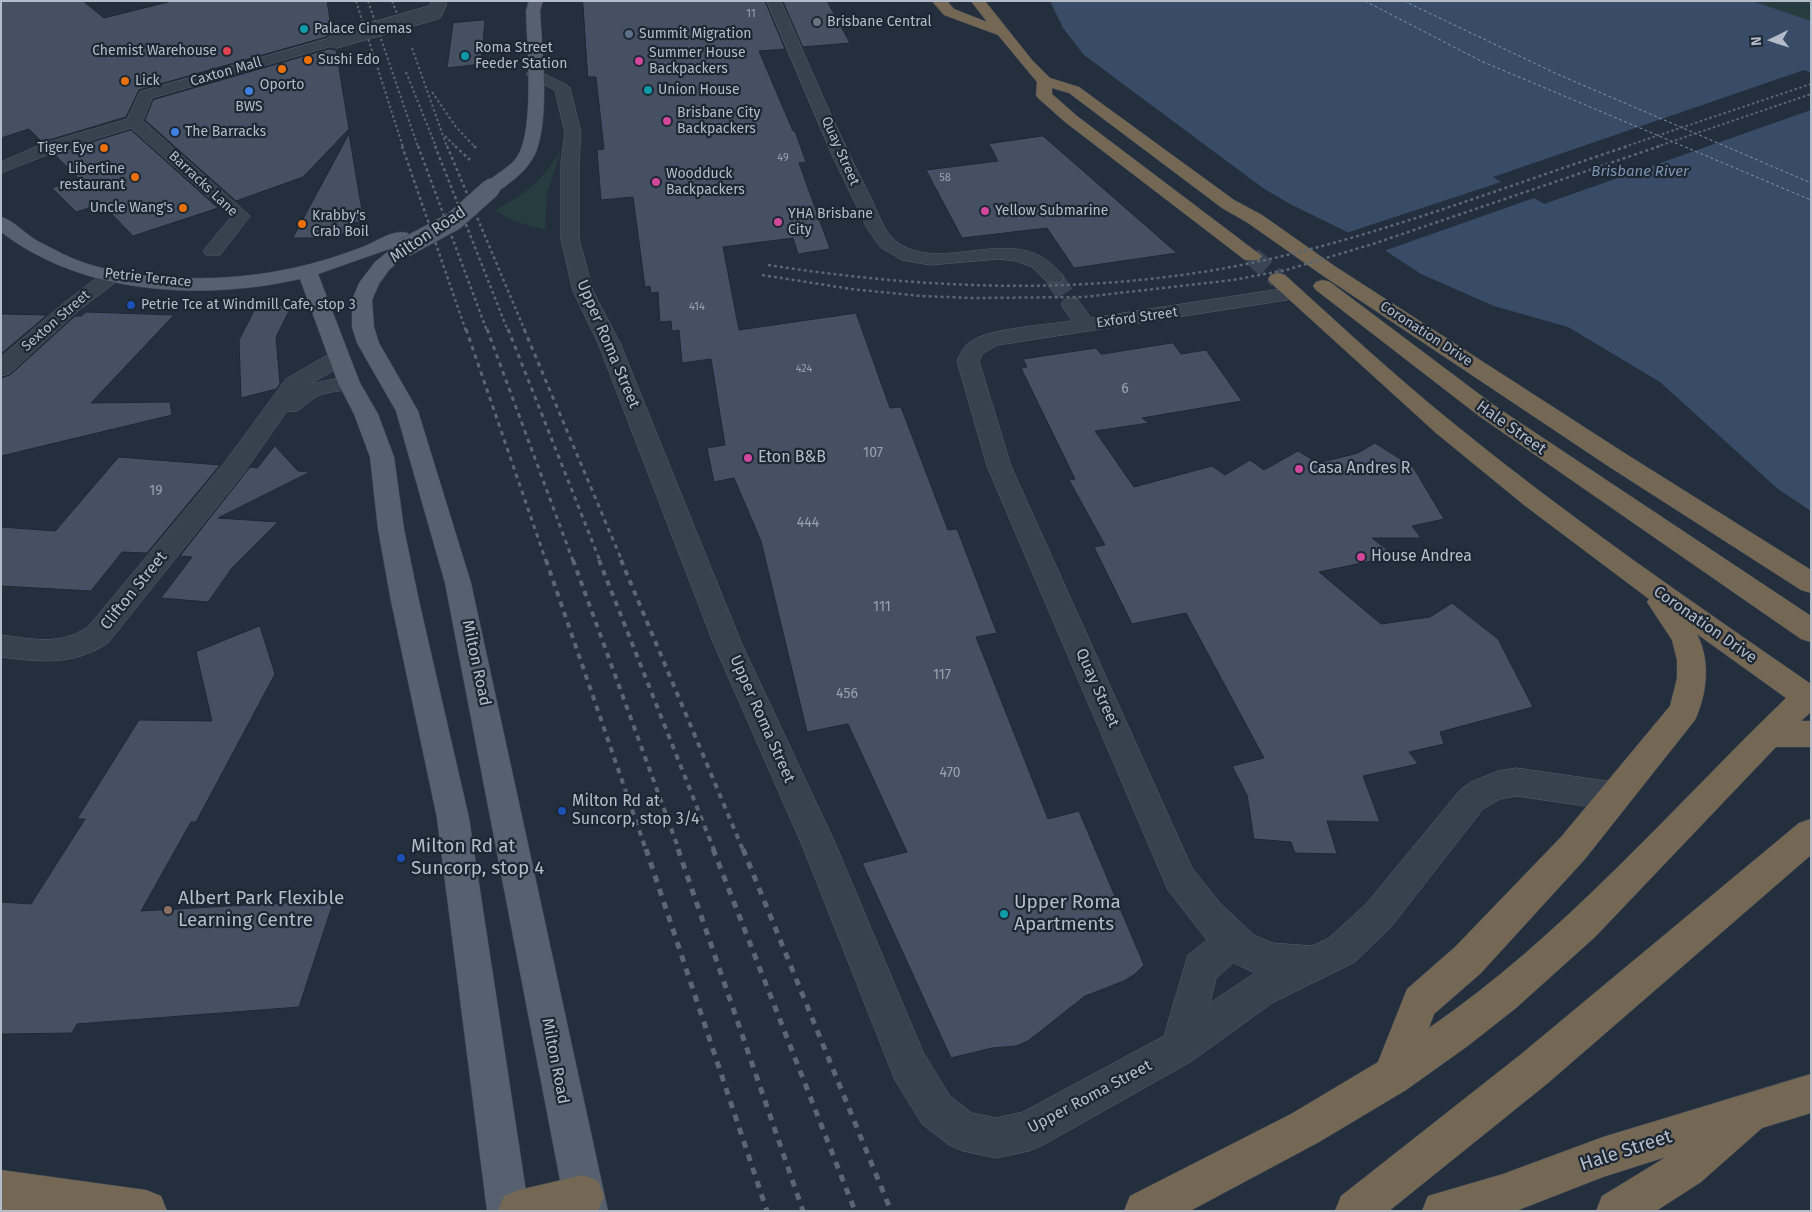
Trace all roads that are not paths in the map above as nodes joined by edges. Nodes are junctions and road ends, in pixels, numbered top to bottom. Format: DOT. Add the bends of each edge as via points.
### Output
graph roads {
  1 [pos="440,1"];
  2 [pos="774,1"];
  3 [pos="939,1"];
  4 [pos="978,1"];
  5 [pos="534,6"];
  6 [pos="1003,33"];
  7 [pos="534,74"];
  8 [pos="1045,82"];
  9 [pos="134,122"];
  10 [pos="1,168"];
  11 [pos="1228,204"];
  12 [pos="1,223"];
  13 [pos="402,242"];
  14 [pos="213,251"];
  15 [pos="1252,256"];
  16 [pos="308,271"];
  17 [pos="113,275"];
  18 [pos="1054,278"];
  19 [pos="1286,286"];
  20 [pos="1071,304"];
  21 [pos="1085,325"];
  22 [pos="980,344"];
  23 [pos="338,358"];
  24 [pos="1,369"];
  25 [pos="349,383"];
  26 [pos="234,468"];
  27 [pos="1811,583"];
  28 [pos="1650,586"];
  29 [pos="1811,631"];
  30 [pos="1,646"];
  31 [pos="1808,699"];
  32 [pos="1767,734"];
  33 [pos="1811,734"];
  34 [pos="1613,796"];
  35 [pos="1810,836"];
  36 [pos="1233,941"];
  37 [pos="1312,963"];
  38 [pos="1179,1048"];
  39 [pos="1392,1076"];
  40 [pos="1811,1093"];
  41 [pos="1756,1109"];
  42 [pos="1,1191"];
  43 [pos="585,1204"];
  44 [pos="146,1211"];
  45 [pos="508,1211"];
  46 [pos="520,1211"];
  47 [pos="1145,1211"];
  48 [pos="1356,1211"];
  49 [pos="1442,1211"];
  50 [pos="1617,1211"];
  1 -- 9 [label="street, Caxton Mall, bridge" via="434,12 146,95"];
  2 -- 18 [label="street, Quay Street" via="850,177 890,247 921,257 1026,256 1042,263"];
  3 -- 6 [label="highway" via="949,12"];
  4 -- 6 [label="highway"];
  5 -- 7 [label="main road"];
  6 -- 8 [label="highway"];
  7 -- 13 [label="main road, Milton Road, bridge" via="534,124 529,151 516,170 454,221"];
  7 -- 38 [label="street, Upper Roma Street" via="562,88 569,109 573,140 570,239 583,291 609,343 727,642 819,845 909,1066 936,1110 963,1131 996,1138 1029,1132"];
  8 -- 11 [label="highway, Coronation Drive" via="1074,90"];
  8 -- 15 [label="highway" via="1044,95 1064,113"];
  9 -- 10 [label="street" via="48,148"];
  9 -- 14 [label="street, Barracks Lane" via="241,216"];
  11 -- 27 [label="highway, Coronation Drive" via="1617,460"];
  11 -- 29 [label="highway, Hale Street" via="1243,224 1436,374"];
  12 -- 17 [label="main road, Petrie Terrace" via="35,248 82,268"];
  13 -- 16 [label="main road"];
  13 -- 43 [label="main road, Milton Road" via="369,283 362,300 363,327 372,351 407,411 458,583"];
  16 -- 17 [label="main road, Petrie Terrace" via="228,283 170,282"];
  16 -- 23 [label="main road"];
  17 -- 24 [label="street, Sexton Street" via="72,306"];
  19 -- 21 [label="street, Exford Street"];
  19 -- 28 [label="highway, Coronation Drive" via="1364,360 1444,428"];
  20 -- 21 [label="street"];
  21 -- 22 [label="street, Exford Street"];
  22 -- 36 [label="street, Quay Street" via="970,352 968,361 999,466 1180,879 1204,912"];
  23 -- 25 [label="main road"];
  23 -- 26 [label="street, Clifton Street" via="294,384"];
  25 -- 26 [label="street, Clifton Street" via="302,395"];
  25 -- 45 [label="main road" via="379,444 396,556 453,818"];
  26 -- 30 [label="street, Clifton Street" via="93,639 72,650 57,652"];
  28 -- 31 [label="highway, Coronation Drive"];
  28 -- 34 [label="highway" via="1685,638 1692,678 1684,711 1674,726"];
  31 -- 32 [label="highway"];
  32 -- 33 [label="highway"];
  32 -- 39 [label="highway" via="1603,906 1549,957 1478,1015"];
  34 -- 37 [label="street, Upper Roma Street" via="1527,782 1505,783 1482,792 1472,799 1379,915 1342,950"];
  34 -- 39 [label="highway" via="1573,848 1529,896 1468,960 1420,1002"];
  35 -- 48 [label="highway" via="1534,1070"];
  36 -- 37 [label="street, Quay Street" via="1268,961"];
  36 -- 38 [label="street" via="1201,968"];
  37 -- 38 [label="street, Upper Roma Street" via="1259,990"];
  39 -- 47 [label="highway" via="1316,1124"];
  40 -- 41 [label="highway, Hale Street"];
  41 -- 49 [label="highway, Hale Street" via="1603,1157 1504,1195"];
  41 -- 50 [label="highway" via="1687,1168"];
  42 -- 44 [label="highway"];
  43 -- 46 [label="highway"];
}
